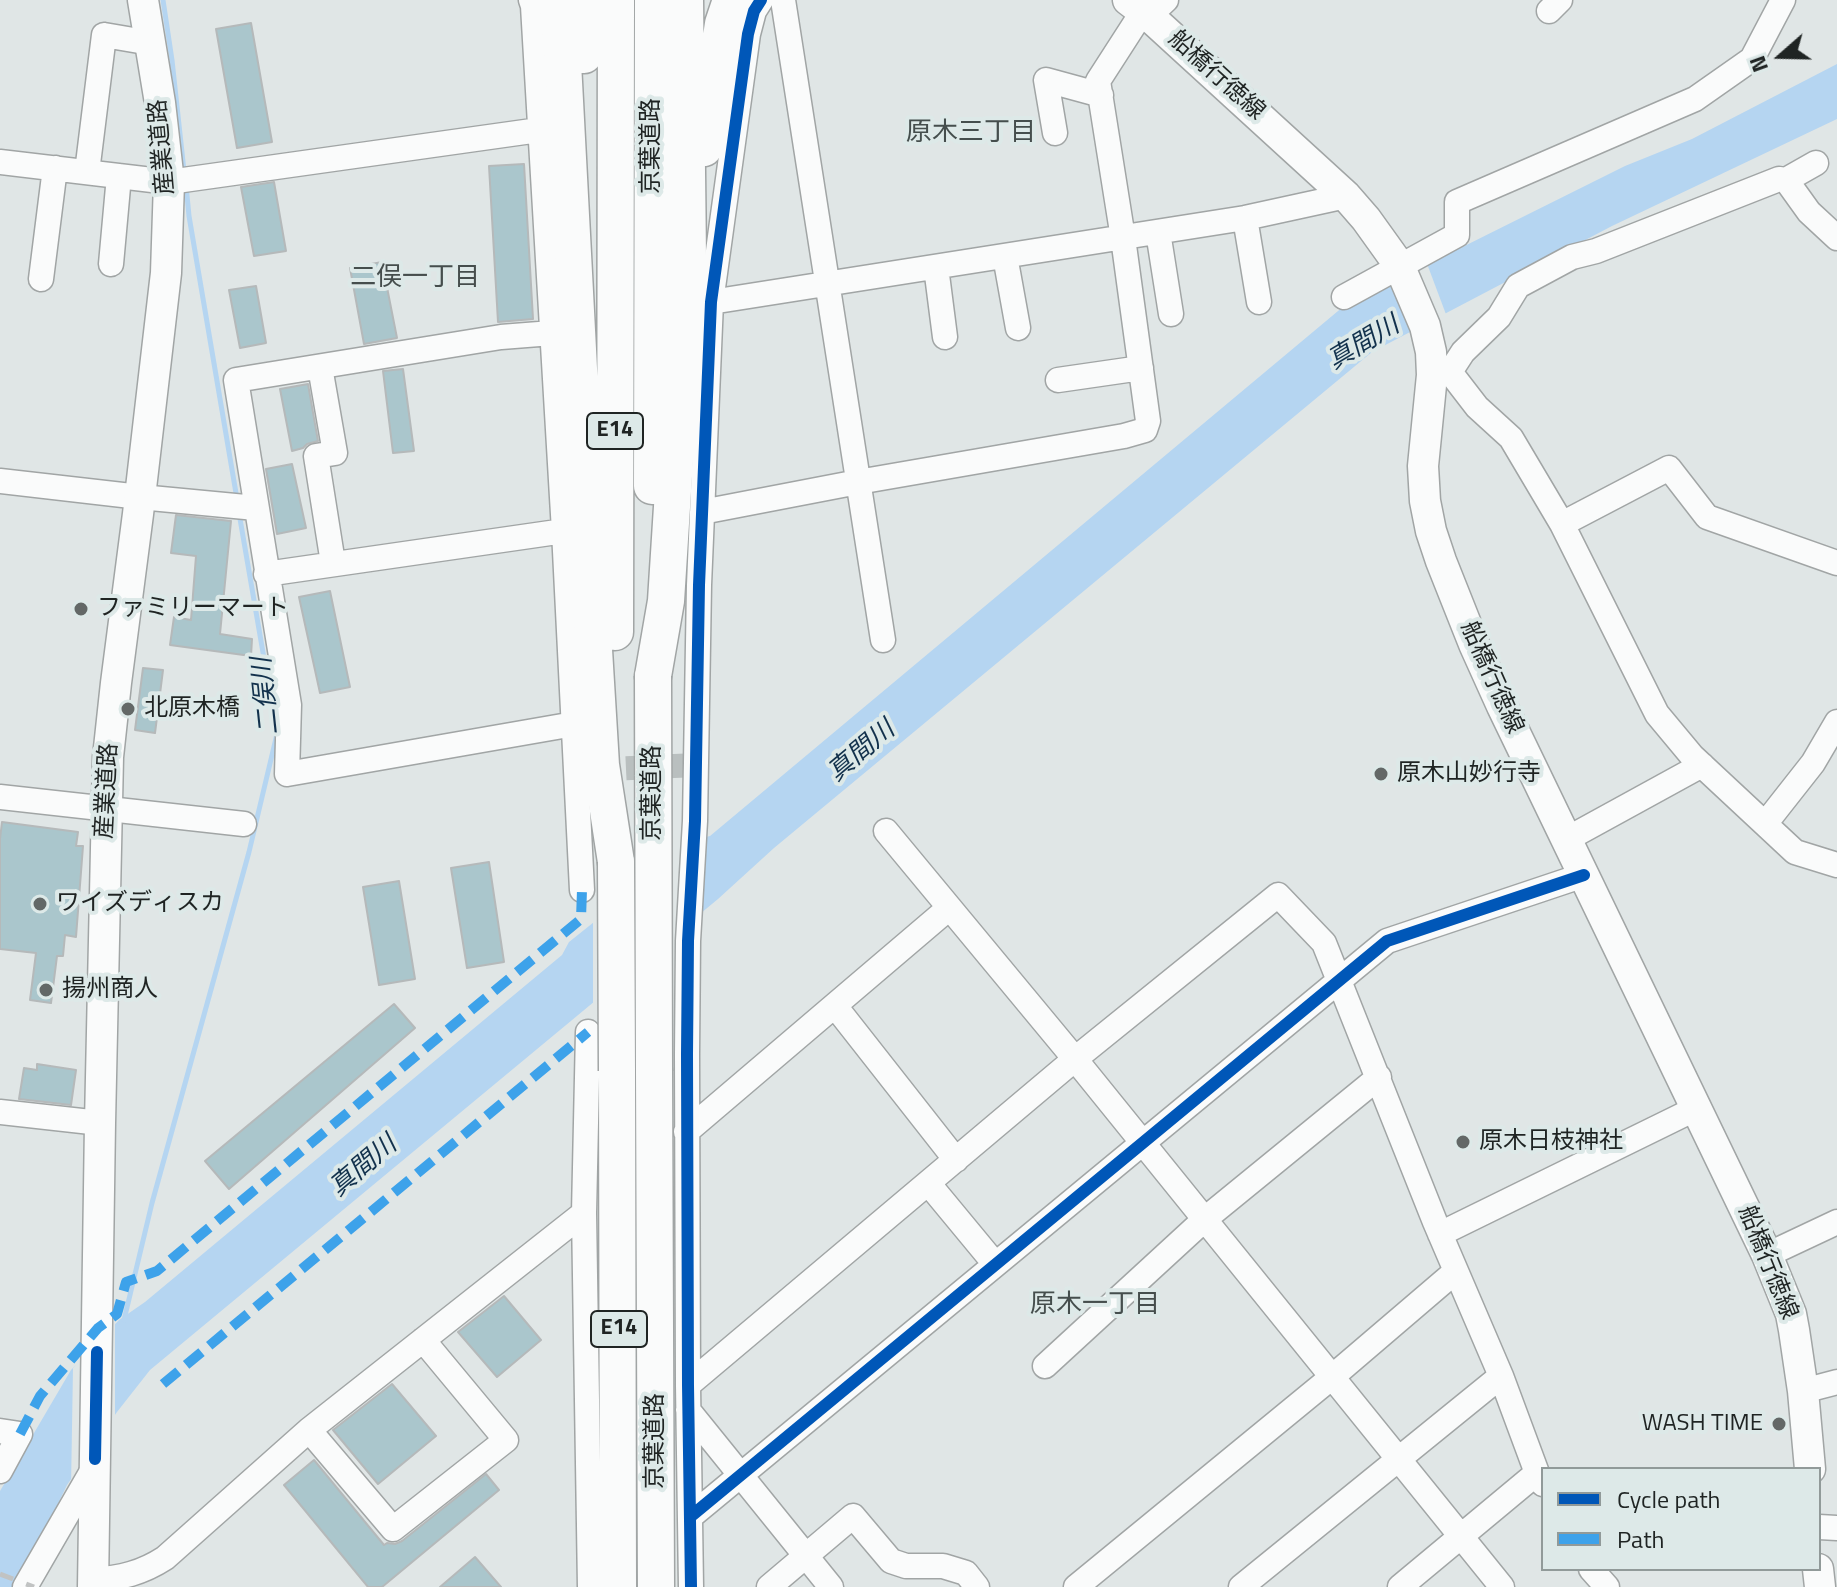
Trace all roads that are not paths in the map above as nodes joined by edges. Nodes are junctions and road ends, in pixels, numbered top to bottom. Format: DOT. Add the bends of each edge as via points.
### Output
graph roads {
  1 [pos="143,0"];
  2 [pos="531,0"];
  3 [pos="557,0"];
  4 [pos="583,0"];
  5 [pos="616,0"];
  6 [pos="653,0"];
  7 [pos="685,0"];
  8 [pos="731,0"];
  9 [pos="761,0"];
  10 [pos="783,0"];
  11 [pos="1783,0"];
  12 [pos="1148,5"];
  13 [pos="151,43"];
  14 [pos="1101,95"];
  15 [pos="539,130"];
  16 [pos="1055,133"];
  17 [pos="0,162"];
  18 [pos="1816,163"];
  19 [pos="55,168"];
  20 [pos="87,172"];
  21 [pos="119,176"];
  22 [pos="1786,180"];
  23 [pos="169,182"];
  24 [pos="1346,196"];
  25 [pos="1245,218"];
  26 [pos="1158,232"];
  27 [pos="1123,238"];
  28 [pos="1837,238"];
  29 [pos="688,256"];
  30 [pos="1005,256"];
  31 [pos="111,264"];
  32 [pos="936,267"];
  33 [pos="1400,268"];
  34 [pos="41,279"];
  35 [pos="826,284"];
  36 [pos="1344,297"];
  37 [pos="711,302"];
  38 [pos="1259,302"];
  39 [pos="1171,314"];
  40 [pos="1018,328"];
  41 [pos="552,333"];
  42 [pos="945,337"];
  43 [pos="320,367"];
  44 [pos="1141,368"];
  45 [pos="1441,373"];
  46 [pos="1058,380"];
  47 [pos="582,432"];
  48 [pos="0,481"];
  49 [pos="858,482"];
  50 [pos="140,497"];
  51 [pos="256,508"];
  52 [pos="702,512"];
  53 [pos="1562,524"];
  54 [pos="564,531"];
  55 [pos="333,563"];
  56 [pos="1837,563"];
  57 [pos="266,574"];
  58 [pos="883,640"];
  59 [pos="653,676"];
  60 [pos="1837,722"];
  61 [pos="574,724"];
  62 [pos="1702,765"];
  63 [pos="0,797"];
  64 [pos="106,810"];
  65 [pos="244,824"];
  66 [pos="1765,824"];
  67 [pos="886,831"];
  68 [pos="1567,839"];
  69 [pos="616,862"];
  70 [pos="1837,865"];
  71 [pos="1584,875"];
  72 [pos="582,890"];
  73 [pos="949,908"];
  74 [pos="1340,979"];
  75 [pos="835,1006"];
  76 [pos="588,1032"];
  77 [pos="1075,1059"];
  78 [pos="1379,1077"];
  79 [pos="1697,1108"];
  80 [pos="0,1112"];
  81 [pos="100,1123"];
  82 [pos="686,1132"];
  83 [pos="1142,1142"];
  84 [pos="956,1160"];
  85 [pos="928,1183"];
  86 [pos="584,1213"];
  87 [pos="1205,1219"];
  88 [pos="1837,1222"];
  89 [pos="1440,1234"];
  90 [pos="1767,1255"];
  91 [pos="995,1264"];
  92 [pos="1456,1271"];
  93 [pos="423,1340"];
  94 [pos="1045,1366"];
  95 [pos="1501,1376"];
  96 [pos="1332,1377"];
  97 [pos="1837,1382"];
  98 [pos="688,1385"];
  99 [pos="1803,1391"];
  100 [pos="688,1410"];
  101 [pos="309,1430"];
  102 [pos="0,1431"];
  103 [pos="1398,1459"];
  104 [pos="95,1462"];
  105 [pos="1810,1467"];
  106 [pos="0,1471"];
  107 [pos="741,1474"];
  108 [pos="1540,1478"];
  109 [pos="690,1517"];
  110 [pos="1461,1536"];
  111 [pos="806,1556"];
  112 [pos="1593,1571"];
  113 [pos="93,1584"];
  114 [pos="25,1587"];
  115 [pos="590,1587"];
  116 [pos="618,1587"];
  117 [pos="656,1587"];
  118 [pos="691,1587"];
  119 [pos="769,1587"];
  120 [pos="831,1587"];
  121 [pos="977,1587"];
  122 [pos="1076,1587"];
  123 [pos="1241,1587"];
  124 [pos="1400,1587"];
  125 [pos="1502,1587"];
  126 [pos="1607,1587"];
  1 -- 13 [label="main road, 産業道路"];
  2 -- 15 [label="street"];
  3 -- 47 [label="highway"];
  4 -- 47 [label="highway"];
  5 -- 69 [label="highway, 京葉道路 / E14"];
  6 -- 59 [label="highway, 京葉道路 / E14"];
  7 -- 29 [label="highway"];
  8 -- 29 [label="highway"];
  9 -- 37 [label="street" via="748,34"];
  10 -- 35 [label="street"];
  11 -- 33 [label="street" via="1752,59 1741,67 1695,99 1457,202 1457,235"];
  12 -- 14 [label="street" via="1102,73"];
  12 -- 24 [label="main road, 船橋行徳線"];
  13 -- 20 [label="street" via="104,35"];
  13 -- 23 [label="main road, 産業道路"];
  14 -- 16 [label="street" via="1046,80"];
  14 -- 27 [label="street"];
  15 -- 23 [label="street"];
  15 -- 41 [label="street"];
  17 -- 19 [label="street"];
  18 -- 22 [label="street"];
  19 -- 20 [label="street"];
  19 -- 34 [label="street"];
  20 -- 21 [label="street"];
  21 -- 23 [label="street"];
  21 -- 31 [label="street"];
  22 -- 28 [label="street"];
  22 -- 45 [label="street" via="1572,257 1518,286 1499,317"];
  23 -- 50 [label="main road, 産業道路" via="166,273"];
  24 -- 25 [label="street"];
  24 -- 33 [label="main road, 船橋行徳線"];
  25 -- 26 [label="street"];
  25 -- 38 [label="street"];
  26 -- 27 [label="street"];
  26 -- 39 [label="street"];
  27 -- 30 [label="street"];
  27 -- 44 [label="street"];
  29 -- 59 [label="highway" via="666,601"];
  30 -- 32 [label="street"];
  30 -- 40 [label="street"];
  32 -- 35 [label="street"];
  32 -- 42 [label="street"];
  33 -- 36 [label="street"];
  33 -- 45 [label="main road, 船橋行徳線"];
  35 -- 37 [label="street"];
  35 -- 49 [label="street"];
  37 -- 52 [label="street"];
  41 -- 43 [label="street"];
  41 -- 54 [label="street"];
  43 -- 51 [label="street" via="236,380"];
  43 -- 55 [label="street" via="335,453 316,456"];
  44 -- 46 [label="street"];
  44 -- 49 [label="street" via="1145,430"];
  45 -- 53 [label="street" via="1511,438"];
  45 -- 68 [label="main road, 船橋行徳線" via="1423,466 1431,531 1474,644"];
  47 -- 69 [label="highway" via="601,765"];
  48 -- 50 [label="street"];
  49 -- 52 [label="street"];
  49 -- 58 [label="street"];
  50 -- 51 [label="street"];
  50 -- 64 [label="main road, 産業道路"];
  51 -- 57 [label="street"];
  52 -- 82 [label="street"];
  53 -- 56 [label="street" via="1669,468 1707,517"];
  53 -- 62 [label="street" via="1657,714"];
  54 -- 55 [label="street"];
  54 -- 61 [label="street"];
  55 -- 57 [label="street"];
  57 -- 61 [label="street" via="289,705 287,774"];
  59 -- 117 [label="highway, 京葉道路 / E14, bridge"];
  60 -- 66 [label="street" via="1813,763"];
  61 -- 72 [label="street"];
  62 -- 66 [label="street"];
  62 -- 68 [label="street"];
  63 -- 64 [label="street"];
  64 -- 65 [label="street"];
  64 -- 81 [label="main road, 産業道路"];
  66 -- 70 [label="street" via="1795,852"];
  67 -- 73 [label="street"];
  68 -- 71 [label="main road, 船橋行徳線"];
  69 -- 116 [label="highway, 京葉道路 / E14, bridge"];
  71 -- 74 [label="street" via="1387,941"];
  71 -- 79 [label="main road, 船橋行徳線"];
  73 -- 75 [label="street"];
  73 -- 77 [label="street"];
  74 -- 77 [label="street" via="1324,943 1278,895"];
  74 -- 78 [label="street"];
  74 -- 83 [label="street"];
  75 -- 82 [label="street"];
  75 -- 84 [label="street"];
  76 -- 86 [label="street"];
  77 -- 83 [label="street"];
  77 -- 84 [label="street"];
  78 -- 87 [label="street"];
  78 -- 89 [label="street"];
  79 -- 89 [label="street"];
  79 -- 90 [label="main road, 船橋行徳線"];
  80 -- 81 [label="street"];
  81 -- 104 [label="main road, 産業道路"];
  82 -- 98 [label="street"];
  83 -- 87 [label="street"];
  83 -- 91 [label="street"];
  84 -- 85 [label="street"];
  85 -- 91 [label="street"];
  85 -- 98 [label="street"];
  86 -- 93 [label="street"];
  86 -- 115 [label="street"];
  87 -- 94 [label="street"];
  87 -- 96 [label="street"];
  88 -- 90 [label="street"];
  89 -- 92 [label="street"];
  90 -- 99 [label="main road, 船橋行徳線" via="1791,1314"];
  91 -- 107 [label="street"];
  92 -- 95 [label="street"];
  92 -- 96 [label="street"];
  93 -- 101 [label="street"];
  93 -- 101 [label="street" via="506,1440 393,1529"];
  95 -- 103 [label="street"];
  95 -- 108 [label="street"];
  96 -- 103 [label="street"];
  96 -- 122 [label="street"];
  97 -- 99 [label="street"];
  98 -- 100 [label="street"];
  99 -- 105 [label="main road, 船橋行徳線"];
  100 -- 107 [label="street"];
  100 -- 109 [label="street"];
  101 -- 113 [label="street" via="165,1558 135,1574"];
  102 -- 106 [label="street" via="20,1434"];
  103 -- 110 [label="street"];
  103 -- 123 [label="street"];
  104 -- 113 [label="main road, 産業道路"];
  104 -- 114 [label="street"];
  107 -- 109 [label="street"];
  107 -- 111 [label="street"];
  108 -- 110 [label="street"];
  109 -- 118 [label="street"];
  110 -- 124 [label="street"];
  110 -- 125 [label="street"];
  111 -- 119 [label="street"];
  111 -- 120 [label="street"];
  111 -- 121 [label="street" via="853,1516 891,1561 943,1566 966,1573"];
  112 -- 126 [label="street"];
}
